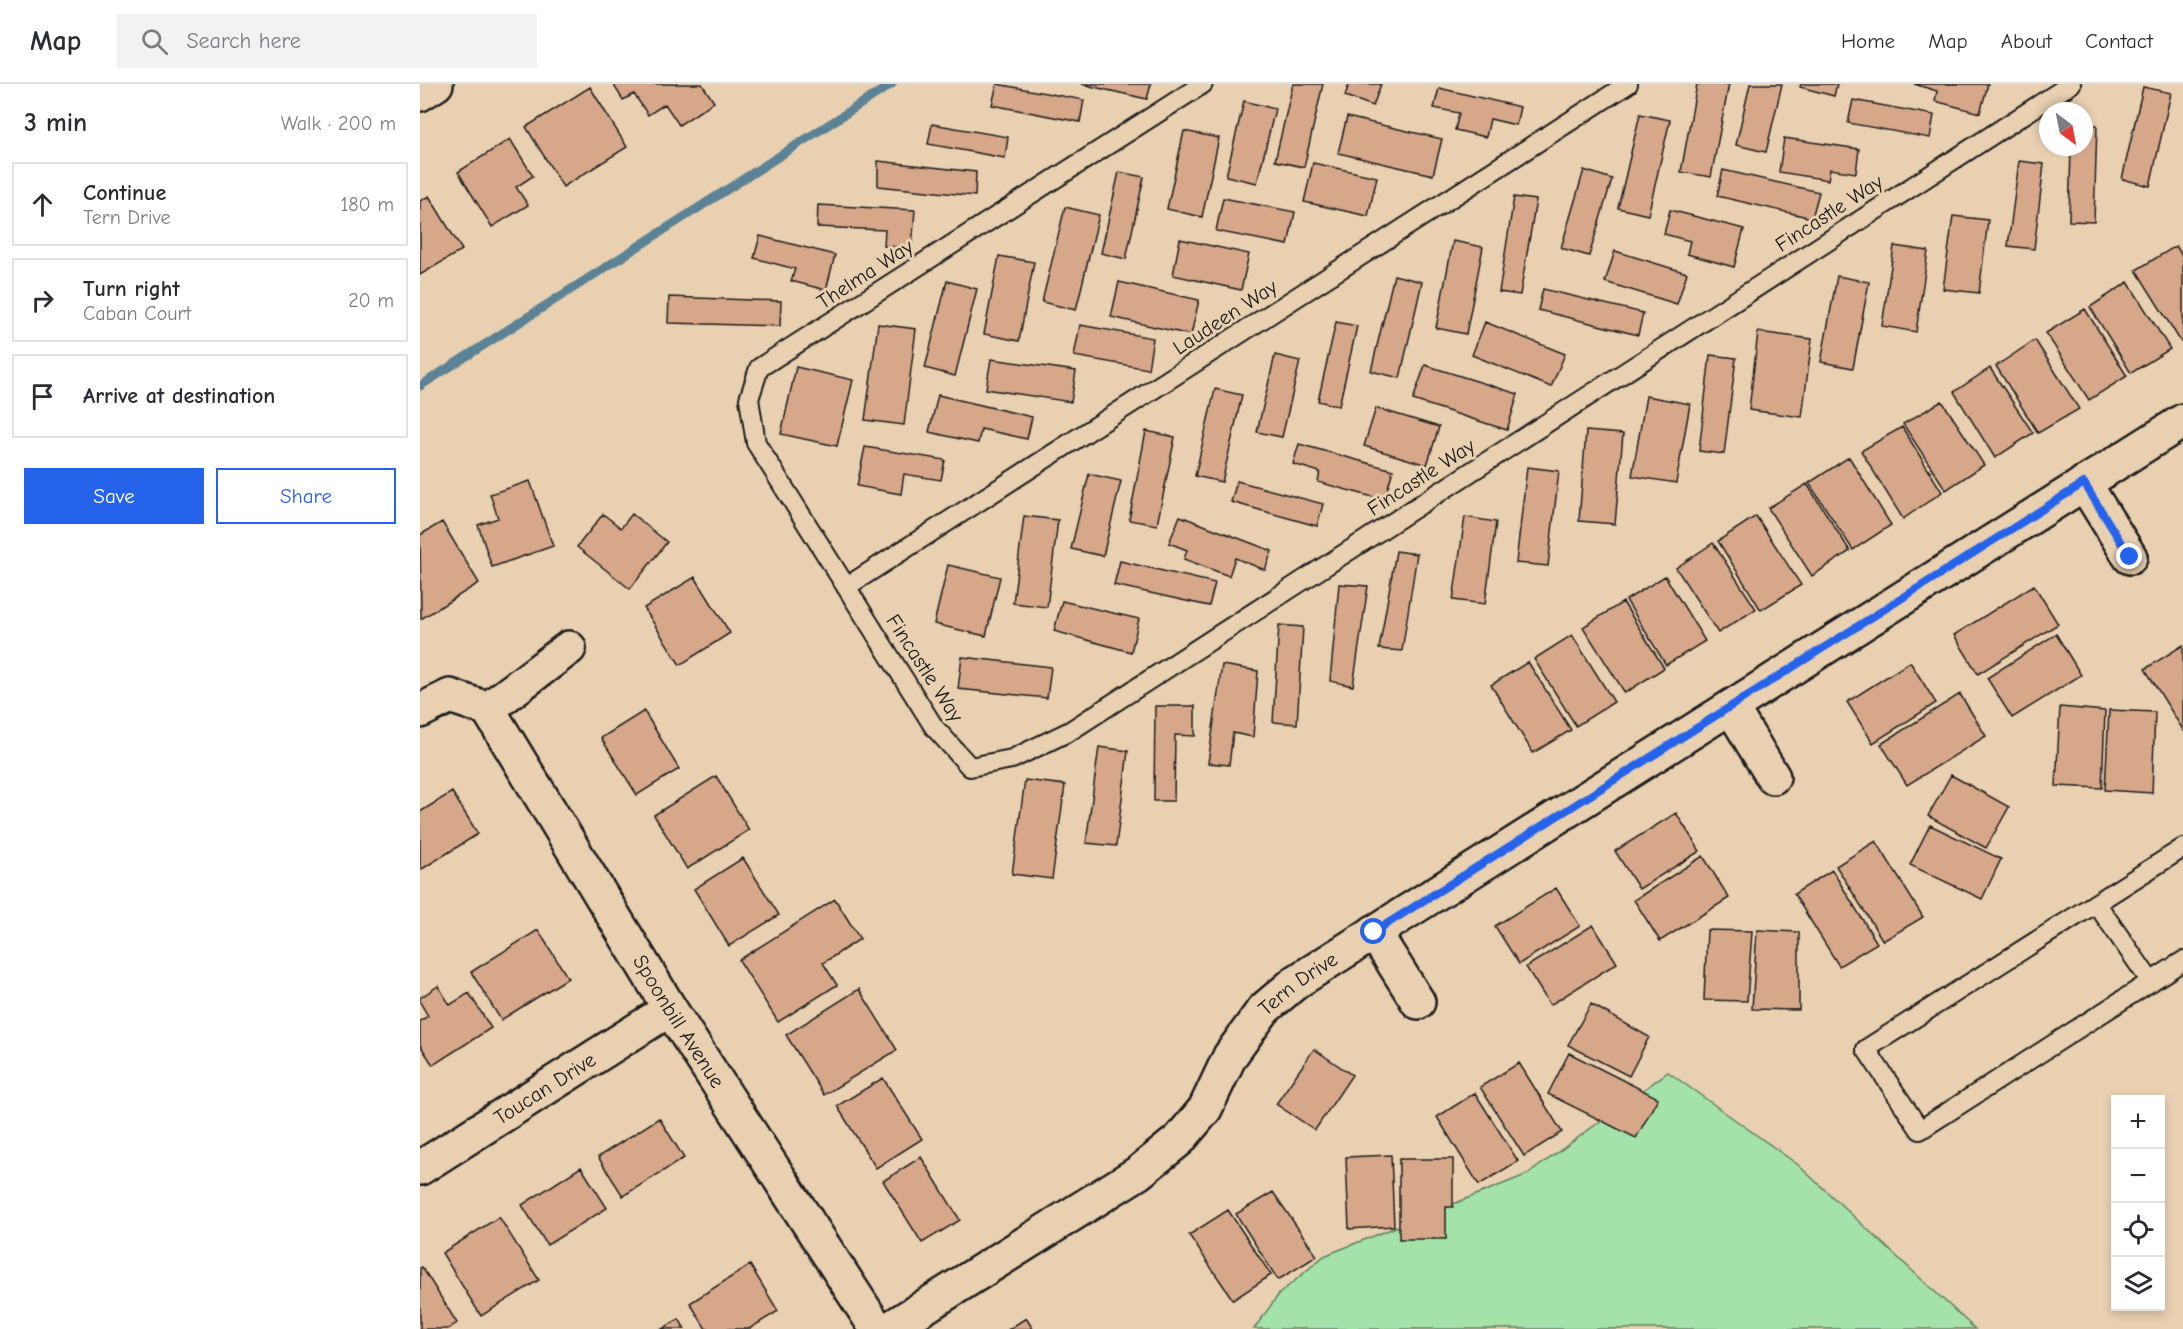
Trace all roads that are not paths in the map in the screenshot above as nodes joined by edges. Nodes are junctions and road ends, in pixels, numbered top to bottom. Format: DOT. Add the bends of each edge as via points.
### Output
graph roads {
  1 [pos="436,84"];
  2 [pos="1203,84"];
  3 [pos="1628,84"];
  4 [pos="2071,84"];
  5 [pos="420,94"];
  6 [pos="2183,421"];
  7 [pos="2084,483"];
  8 [pos="2130,557"];
  9 [pos="846,587"];
  10 [pos="569,648"];
  11 [pos="1731,707"];
  12 [pos="488,709"];
  13 [pos="420,711"];
  14 [pos="1773,777"];
  15 [pos="2183,848"];
  16 [pos="2096,903"];
  17 [pos="1374,932"];
  18 [pos="2183,962"];
  19 [pos="2151,982"];
  20 [pos="1418,1002"];
  21 [pos="670,1009"];
  22 [pos="420,1168"];
  23 [pos="877,1329"];
  24 [pos="889,1329"];
  1 -- 5 [label="street"];
  2 -- 9 [label="lane, Thelma Way" via="759,368 749,399 756,443"];
  3 -- 9 [label="lane, Laudeen Way"];
  4 -- 9 [label="lane, Fincastle Way" via="1070,731 1012,759 970,767 934,727"];
  6 -- 7 [label="street, Tern Drive"];
  7 -- 8 [label="street"];
  7 -- 11 [label="street, Tern Drive"];
  10 -- 12 [label="street"];
  11 -- 14 [label="street"];
  11 -- 17 [label="street, Tern Drive"];
  12 -- 13 [label="street" via="450,696"];
  12 -- 21 [label="street, Spoonbill Avenue"];
  15 -- 16 [label="lane"];
  16 -- 19 [label="lane"];
  16 -- 19 [label="lane" via="1866,1049 1920,1130"];
  17 -- 20 [label="street"];
  17 -- 24 [label="street, Tern Drive" via="1296,982 1264,1009 1230,1056 1205,1109 1179,1140 1138,1173"];
  18 -- 19 [label="lane"];
  21 -- 22 [label="street, Toucan Drive"];
  21 -- 23 [label="street, Spoonbill Avenue"];
}
